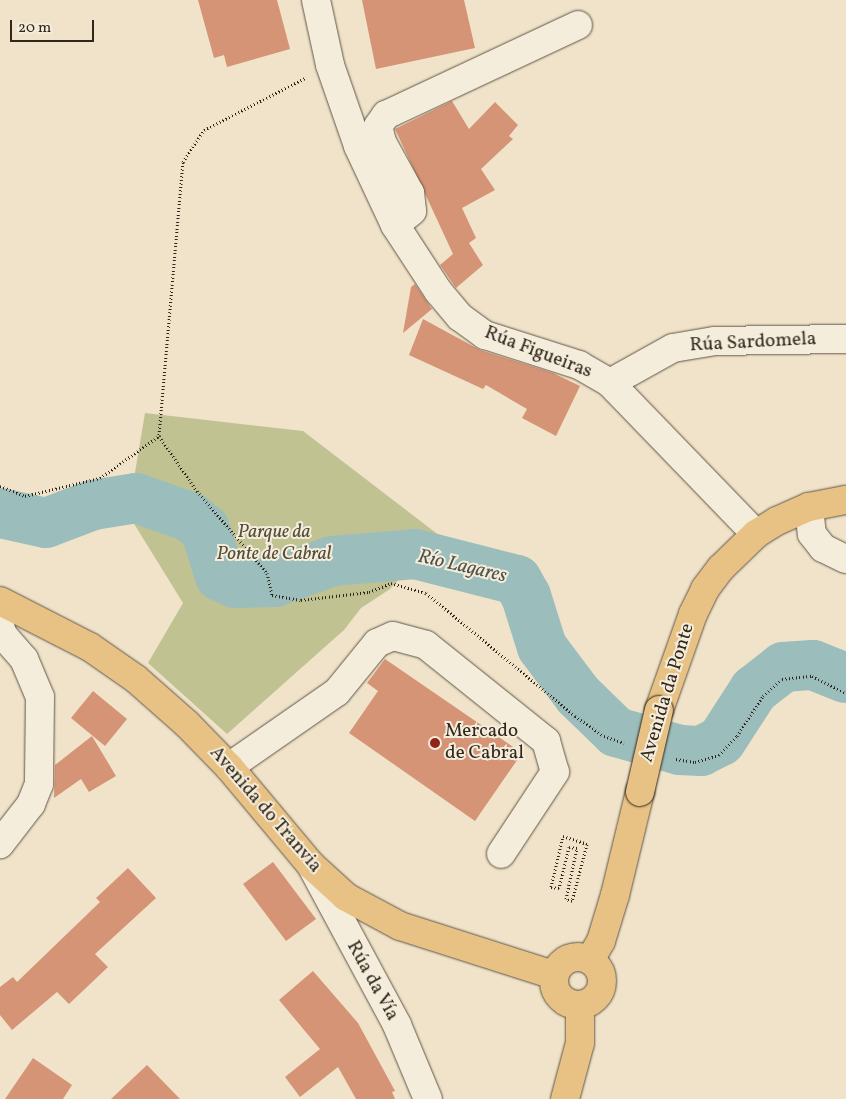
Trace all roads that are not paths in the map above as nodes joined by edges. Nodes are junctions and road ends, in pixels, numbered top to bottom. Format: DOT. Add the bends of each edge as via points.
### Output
graph roads {
  1 [pos="316,0"];
  2 [pos="578,25"];
  3 [pos="396,225"];
  4 [pos="846,339"];
  5 [pos="610,383"];
  6 [pos="846,500"];
  7 [pos="809,507"];
  8 [pos="756,534"];
  9 [pos="846,559"];
  10 [pos="0,601"];
  11 [pos="0,626"];
  12 [pos="229,767"];
  13 [pos="0,844"];
  14 [pos="501,854"];
  15 [pos="311,865"];
  16 [pos="590,960"];
  17 [pos="554,975"];
  18 [pos="580,1005"];
  19 [pos="428,1099"];
  20 [pos="565,1099"];
  1 -- 3 [label="street, Rúa Figueiras" via="330,65 358,146"];
  2 -- 3 [label="street" via="386,115 378,126 382,142 410,193 412,212"];
  3 -- 5 [label="street, Rúa Figueiras" via="438,291 460,317 485,335 579,365"];
  4 -- 5 [label="street, Rúa Sardomela" via="715,341 673,348"];
  5 -- 8 [label="street, Rúa Figueiras"];
  6 -- 7 [label="main road, Avenida da Ponte"];
  7 -- 8 [label="main road, Avenida da Ponte"];
  7 -- 9 [label="street" via="812,534 823,548"];
  8 -- 16 [label="main road, Avenida da Ponte, bridge" via="705,589 680,645 659,710 615,895 601,941"];
  10 -- 12 [label="main road, Avenida do Tranvia" via="82,642 136,679"];
  11 -- 13 [label="street" via="3,635 24,659 40,698 39,784 31,804"];
  12 -- 14 [label="street" via="337,692 377,643 394,636 426,645 546,741 554,772"];
  12 -- 15 [label="main road, Avenida do Tranvia"];
  15 -- 17 [label="main road, Avenida do Tranvia" via="346,897 400,926"];
  15 -- 19 [label="street, Rúa da Vía" via="397,1025"];
  16 -- 17 [label="main road" via="572,957 558,967"];
  16 -- 18 [label="main road" via="602,976 601,986 590,1002"];
  17 -- 18 [label="main road" via="554,987 559,997 568,1004"];
  18 -- 20 [label="main road" via="580,1043"];
}
